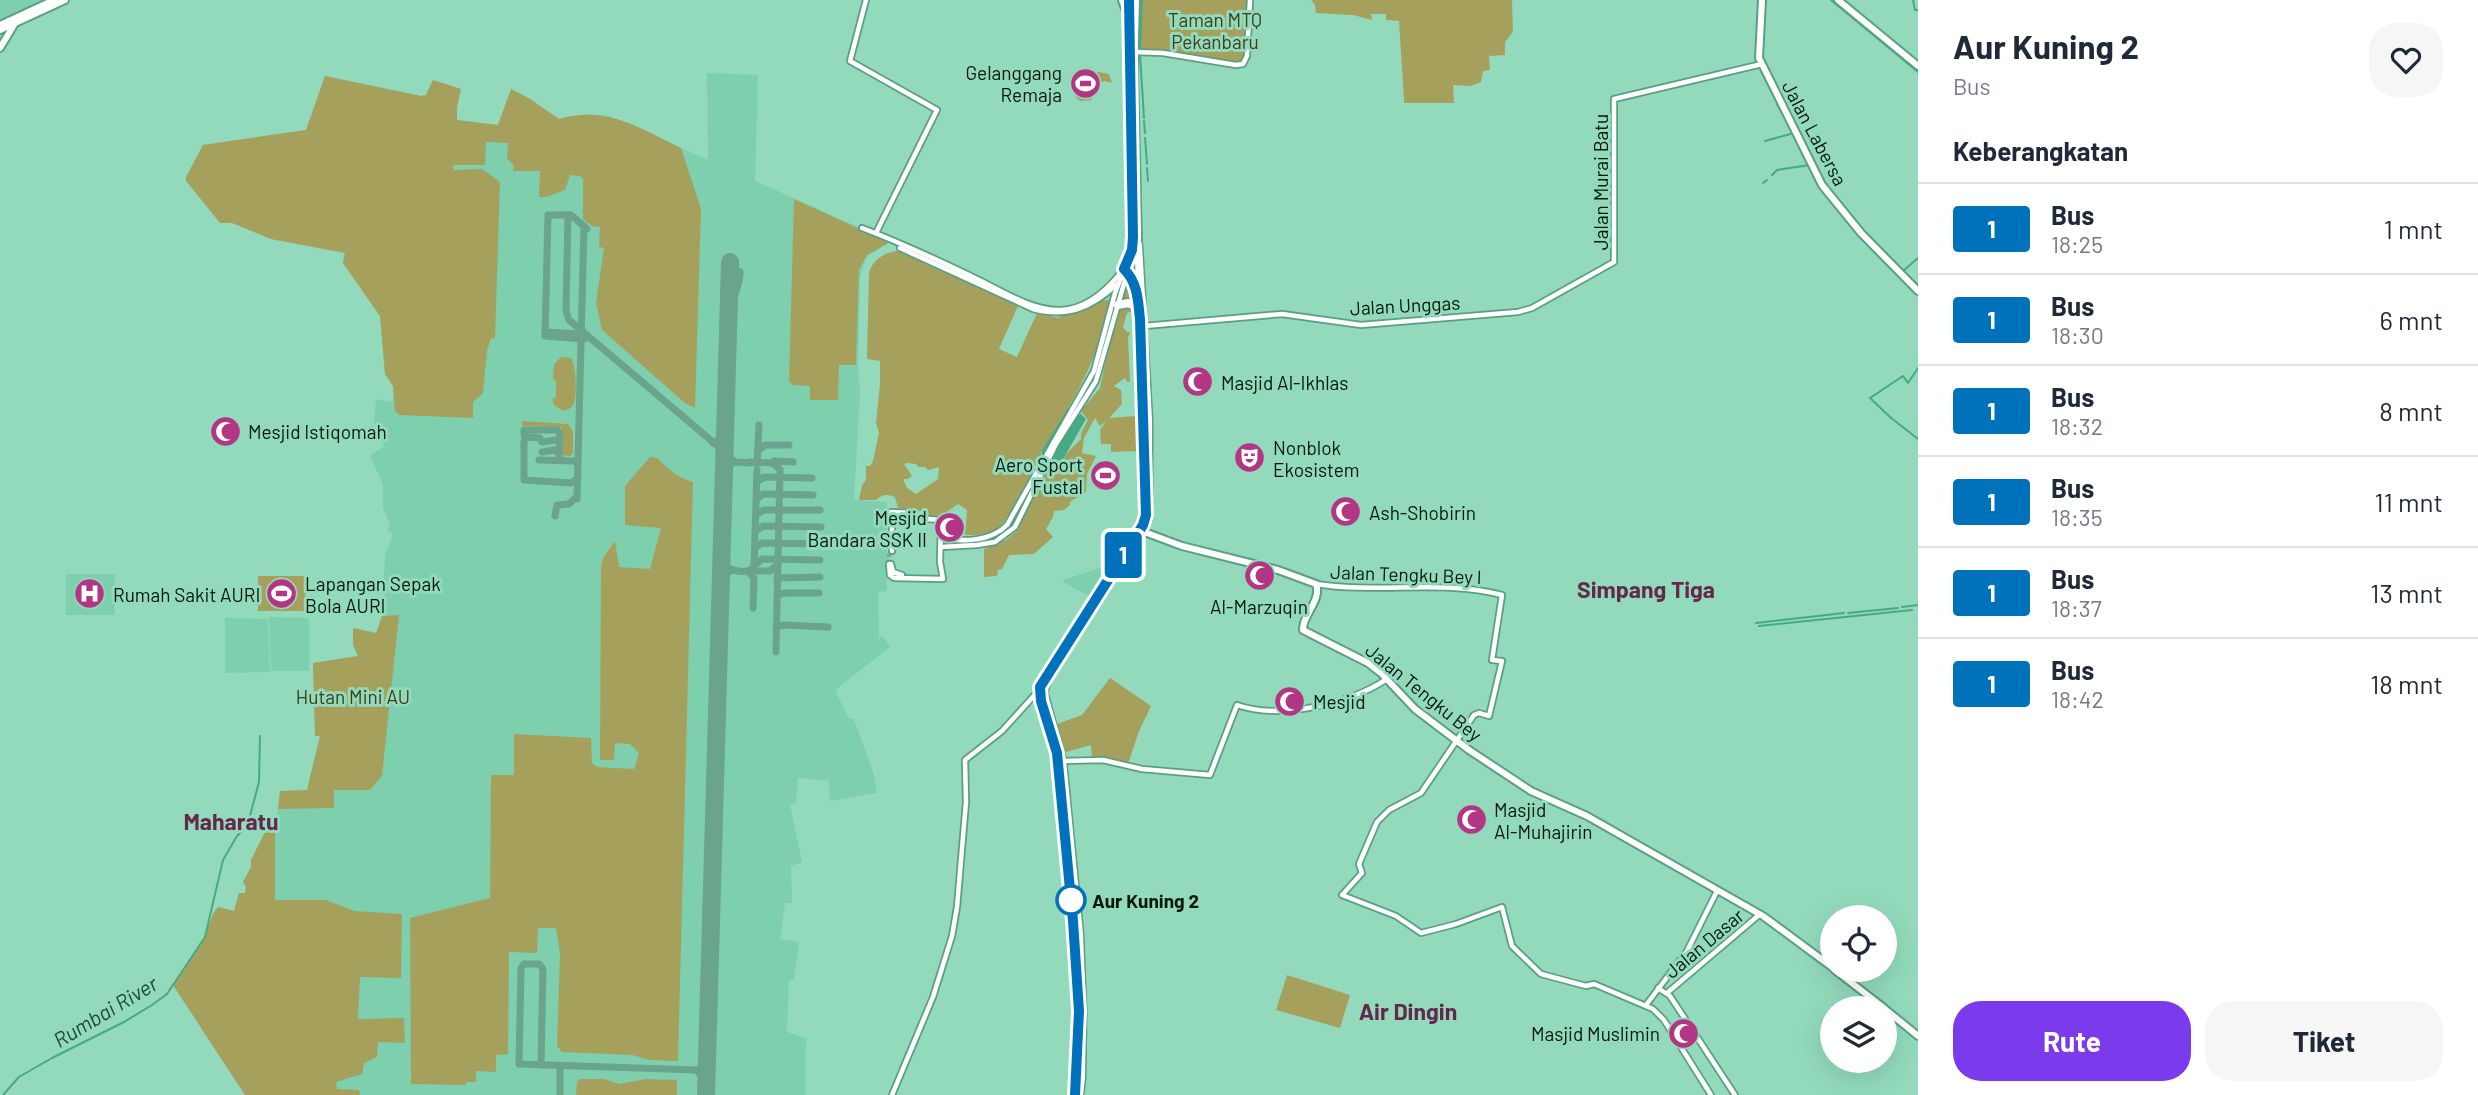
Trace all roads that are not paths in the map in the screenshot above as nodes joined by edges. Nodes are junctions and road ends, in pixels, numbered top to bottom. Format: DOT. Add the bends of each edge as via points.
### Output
graph roads {
  1 [pos="54,0"];
  2 [pos="65,0"];
  3 [pos="866,0"];
  4 [pos="1122,0"];
  5 [pos="1129,0"];
  6 [pos="1136,0"];
  7 [pos="1250,0"];
  8 [pos="1762,0"];
  9 [pos="1838,0"];
  10 [pos="1129,22"];
  11 [pos="15,23"];
  12 [pos="0,27"];
  13 [pos="0,48"];
  14 [pos="1134,52"];
  15 [pos="1760,66"];
  16 [pos="1918,66"];
  17 [pos="1134,162"];
  18 [pos="862,228"];
  19 [pos="876,233"];
  20 [pos="1138,245"];
  21 [pos="1614,262"];
  22 [pos="1126,271"];
  23 [pos="1118,283"];
  24 [pos="1918,290"];
  25 [pos="1000,292"];
  26 [pos="1104,296"];
  27 [pos="1115,304"];
  28 [pos="1139,308"];
  29 [pos="1144,326"];
  30 [pos="1143,336"];
  31 [pos="1101,357"];
  32 [pos="1043,464"];
  33 [pos="1026,496"];
  34 [pos="891,514"];
  35 [pos="890,527"];
  36 [pos="1141,531"];
  37 [pos="942,538"];
  38 [pos="941,547"];
  39 [pos="890,551"];
  40 [pos="937,574"];
  41 [pos="1316,584"];
  42 [pos="1387,679"];
  43 [pos="1041,689"];
  44 [pos="1455,741"];
  45 [pos="1062,761"];
  46 [pos="1063,793"];
  47 [pos="1717,891"];
  48 [pos="1759,915"];
  49 [pos="1820,957"];
  50 [pos="1852,982"];
  51 [pos="1658,988"];
  52 [pos="1667,993"];
  53 [pos="1869,996"];
  54 [pos="1646,1005"];
  55 [pos="1897,1019"];
  56 [pos="1918,1036"];
  57 [pos="1708,1094"];
  58 [pos="892,1095"];
  59 [pos="1077,1095"];
  60 [pos="1735,1095"];
  1 -- 12 [label="main road"];
  2 -- 11 [label="main road"];
  3 -- 19 [label="street" via="850,61 937,110"];
  4 -- 10 [label="main road"];
  5 -- 10 [label="main road"];
  6 -- 14 [label="main road"];
  7 -- 14 [label="street" via="1243,64"];
  8 -- 15 [label="main road, Jalan Labersa"];
  9 -- 16 [label="main road"];
  10 -- 17 [label="main road"];
  11 -- 12 [label="main road"];
  11 -- 13 [label="main road"];
  14 -- 17 [label="main road"];
  15 -- 21 [label="street, Jalan Murai Batu" via="1615,99"];
  15 -- 24 [label="main road, Jalan Labersa" via="1822,185 1861,233"];
  17 -- 20 [label="main road"];
  17 -- 22 [label="main road" via="1133,242"];
  18 -- 19 [label="street"];
  19 -- 25 [label="street"];
  20 -- 22 [label="main road"];
  20 -- 29 [label="highway"];
  21 -- 29 [label="street, Jalan Unggas" via="1518,312 1361,325 1282,314"];
  22 -- 23 [label="street"];
  22 -- 25 [label="street" via="1101,294 1070,309 1043,307"];
  22 -- 27 [label="street"];
  22 -- 28 [label="highway" via="1136,288"];
  23 -- 26 [label="street"];
  23 -- 27 [label="street"];
  25 -- 26 [label="street" via="1033,309 1059,314 1078,311"];
  26 -- 27 [label="street"];
  27 -- 28 [label="highway"];
  27 -- 31 [label="street"];
  28 -- 30 [label="highway"];
  29 -- 30 [label="highway"];
  30 -- 36 [label="highway" via="1149,510"];
  31 -- 32 [label="street"];
  31 -- 32 [label="street" via="1096,380"];
  32 -- 33 [label="street"];
  33 -- 37 [label="street" via="999,533 972,540"];
  33 -- 38 [label="street" via="1014,527 1003,537 986,544"];
  34 -- 37 [label="street" via="913,513 914,518 941,520"];
  35 -- 39 [label="street"];
  36 -- 41 [label="main road"];
  36 -- 43 [label="highway"];
  37 -- 38 [label="street"];
  38 -- 40 [label="street"];
  40 -- 40 [label="street" via="943,579"];
  40 -- 40 [label="street" via="898,575 890,564 894,578"];
  41 -- 42 [label="main road, Jalan Tengku Bey" via="1317,595 1302,629 1355,654"];
  41 -- 44 [label="street, Jalan Tengku Bey I" via="1368,589 1473,588 1502,595 1492,660 1502,661 1489,716 1476,714"];
  42 -- 44 [label="main road, Jalan Tengku Bey"];
  42 -- 45 [label="street" via="1358,694 1314,707 1257,711 1237,705 1210,775 1103,760"];
  43 -- 45 [label="highway"];
  43 -- 46 [label="highway"];
  43 -- 58 [label="street" via="1002,731 965,760 966,802 952,936 933,997"];
  44 -- 47 [label="main road, Jalan Tengku Bey" via="1538,796 1587,816"];
  44 -- 54 [label="street" via="1421,793 1377,822 1359,864 1362,873 1342,895 1396,916 1421,933 1502,907 1512,946 1543,976 1594,984"];
  45 -- 46 [label="highway"];
  46 -- 59 [label="highway" via="1079,934 1082,1056"];
  47 -- 48 [label="main road, Jalan Tengku Bey"];
  47 -- 51 [label="street" via="1687,951"];
  48 -- 49 [label="main road, Jalan Tengku Bey"];
  48 -- 52 [label="street, Jalan Dasar"];
  50 -- 53 [label="main road, Jalan Tengku Bey"];
  51 -- 52 [label="street"];
  51 -- 54 [label="street"];
  52 -- 60 [label="street"];
  54 -- 57 [label="street" via="1664,1020"];
  55 -- 56 [label="main road, Jalan Tengku Bey"];
}
